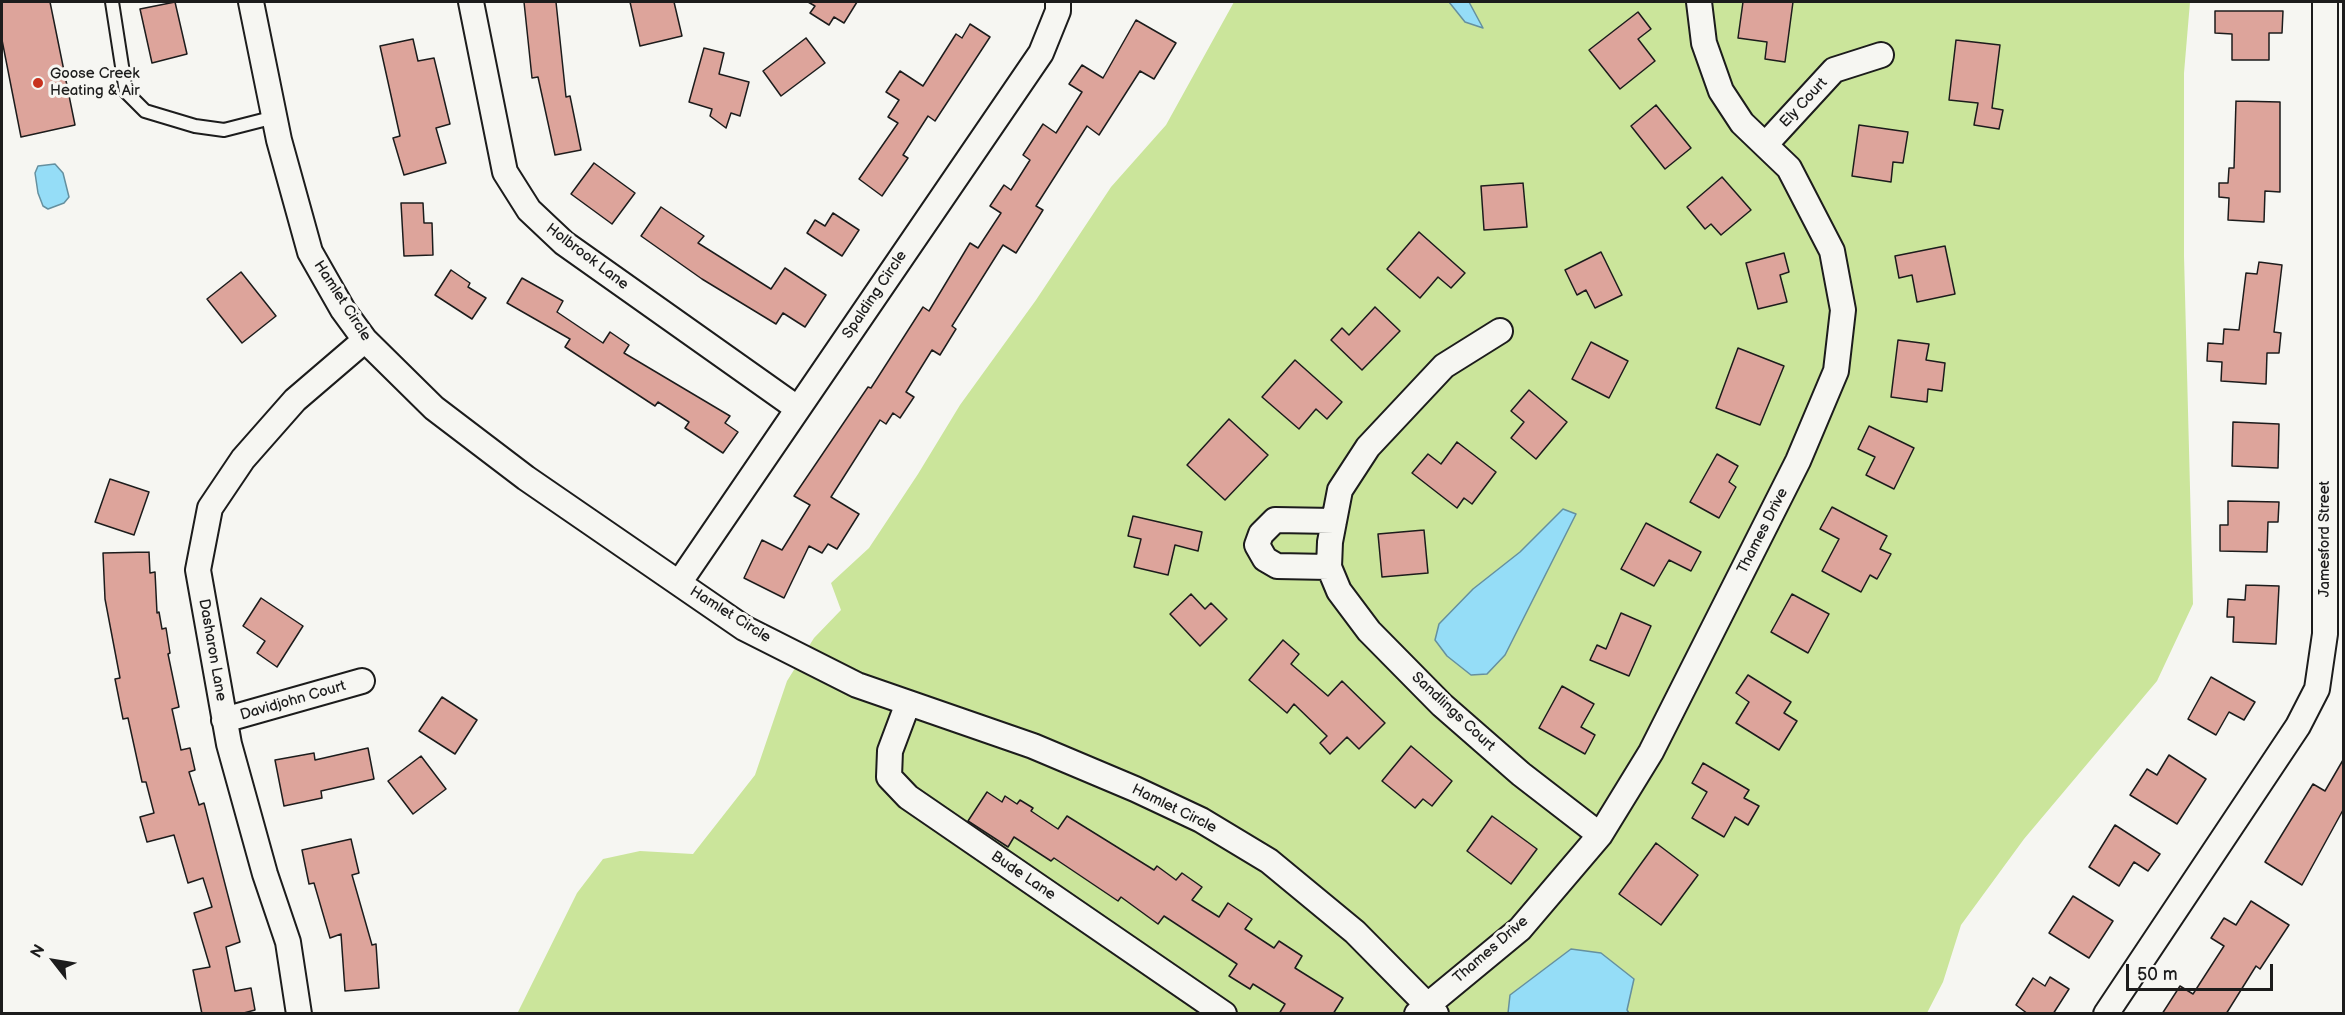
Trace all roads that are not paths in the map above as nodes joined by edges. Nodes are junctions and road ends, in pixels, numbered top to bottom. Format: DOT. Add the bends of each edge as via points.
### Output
graph roads {
  1 [pos="112,2"];
  2 [pos="251,2"];
  3 [pos="471,2"];
  4 [pos="1058,2"];
  5 [pos="1699,2"];
  6 [pos="2325,2"];
  7 [pos="1881,55"];
  8 [pos="274,117"];
  9 [pos="1765,145"];
  10 [pos="1500,332"];
  11 [pos="365,340"];
  12 [pos="797,408"];
  13 [pos="1334,521"];
  14 [pos="1329,567"];
  15 [pos="679,583"];
  16 [pos="362,681"];
  17 [pos="908,702"];
  18 [pos="224,720"];
  19 [pos="1600,835"];
  20 [pos="1426,1010"];
  21 [pos="299,1014"];
  22 [pos="1224,1014"];
  23 [pos="2106,1014"];
  1 -- 8 [label="lane" via="126,92 145,111 224,130"];
  2 -- 8 [label="street, Hamlet Circle"];
  3 -- 12 [label="street, Holbrook Lane" via="505,172 528,210 564,243"];
  4 -- 12 [label="street, Spalding Circle" via="1041,53"];
  5 -- 9 [label="street, Thames Drive" via="1704,43 1721,91 1742,123"];
  6 -- 23 [label="street, Jamesford Street" via="2325,634 2317,689 2298,726"];
  7 -- 9 [label="street, Ely Court" via="1834,70"];
  8 -- 11 [label="street, Hamlet Circle" via="310,252"];
  9 -- 19 [label="street, Thames Drive" via="1789,168 1832,251 1843,310 1836,371 1798,461 1651,752"];
  10 -- 13 [label="street" via="1444,366 1368,447 1340,490"];
  11 -- 15 [label="street, Hamlet Circle" via="434,408 526,478"];
  11 -- 18 [label="street, Dasharon Lane" via="295,400 243,459 210,508 198,570"];
  12 -- 15 [label="street, Spalding Circle"];
  13 -- 14 [label="street"];
  13 -- 14 [label="street" via="1275,520 1261,534 1257,545 1265,559 1277,566"];
  14 -- 19 [label="street, Sandlings Court" via="1339,591 1369,631 1442,705 1521,774"];
  15 -- 17 [label="street, Hamlet Circle" via="744,628 857,685"];
  16 -- 18 [label="street, Davidjohn Court"];
  17 -- 20 [label="street, Hamlet Circle" via="1033,746 1201,820 1269,861 1355,932"];
  17 -- 22 [label="street, Bude Lane" via="890,751 889,777 908,797"];
  18 -- 21 [label="street, Dasharon Lane" via="265,874 288,942"];
  19 -- 20 [label="street, Thames Drive" via="1520,929"];
}
